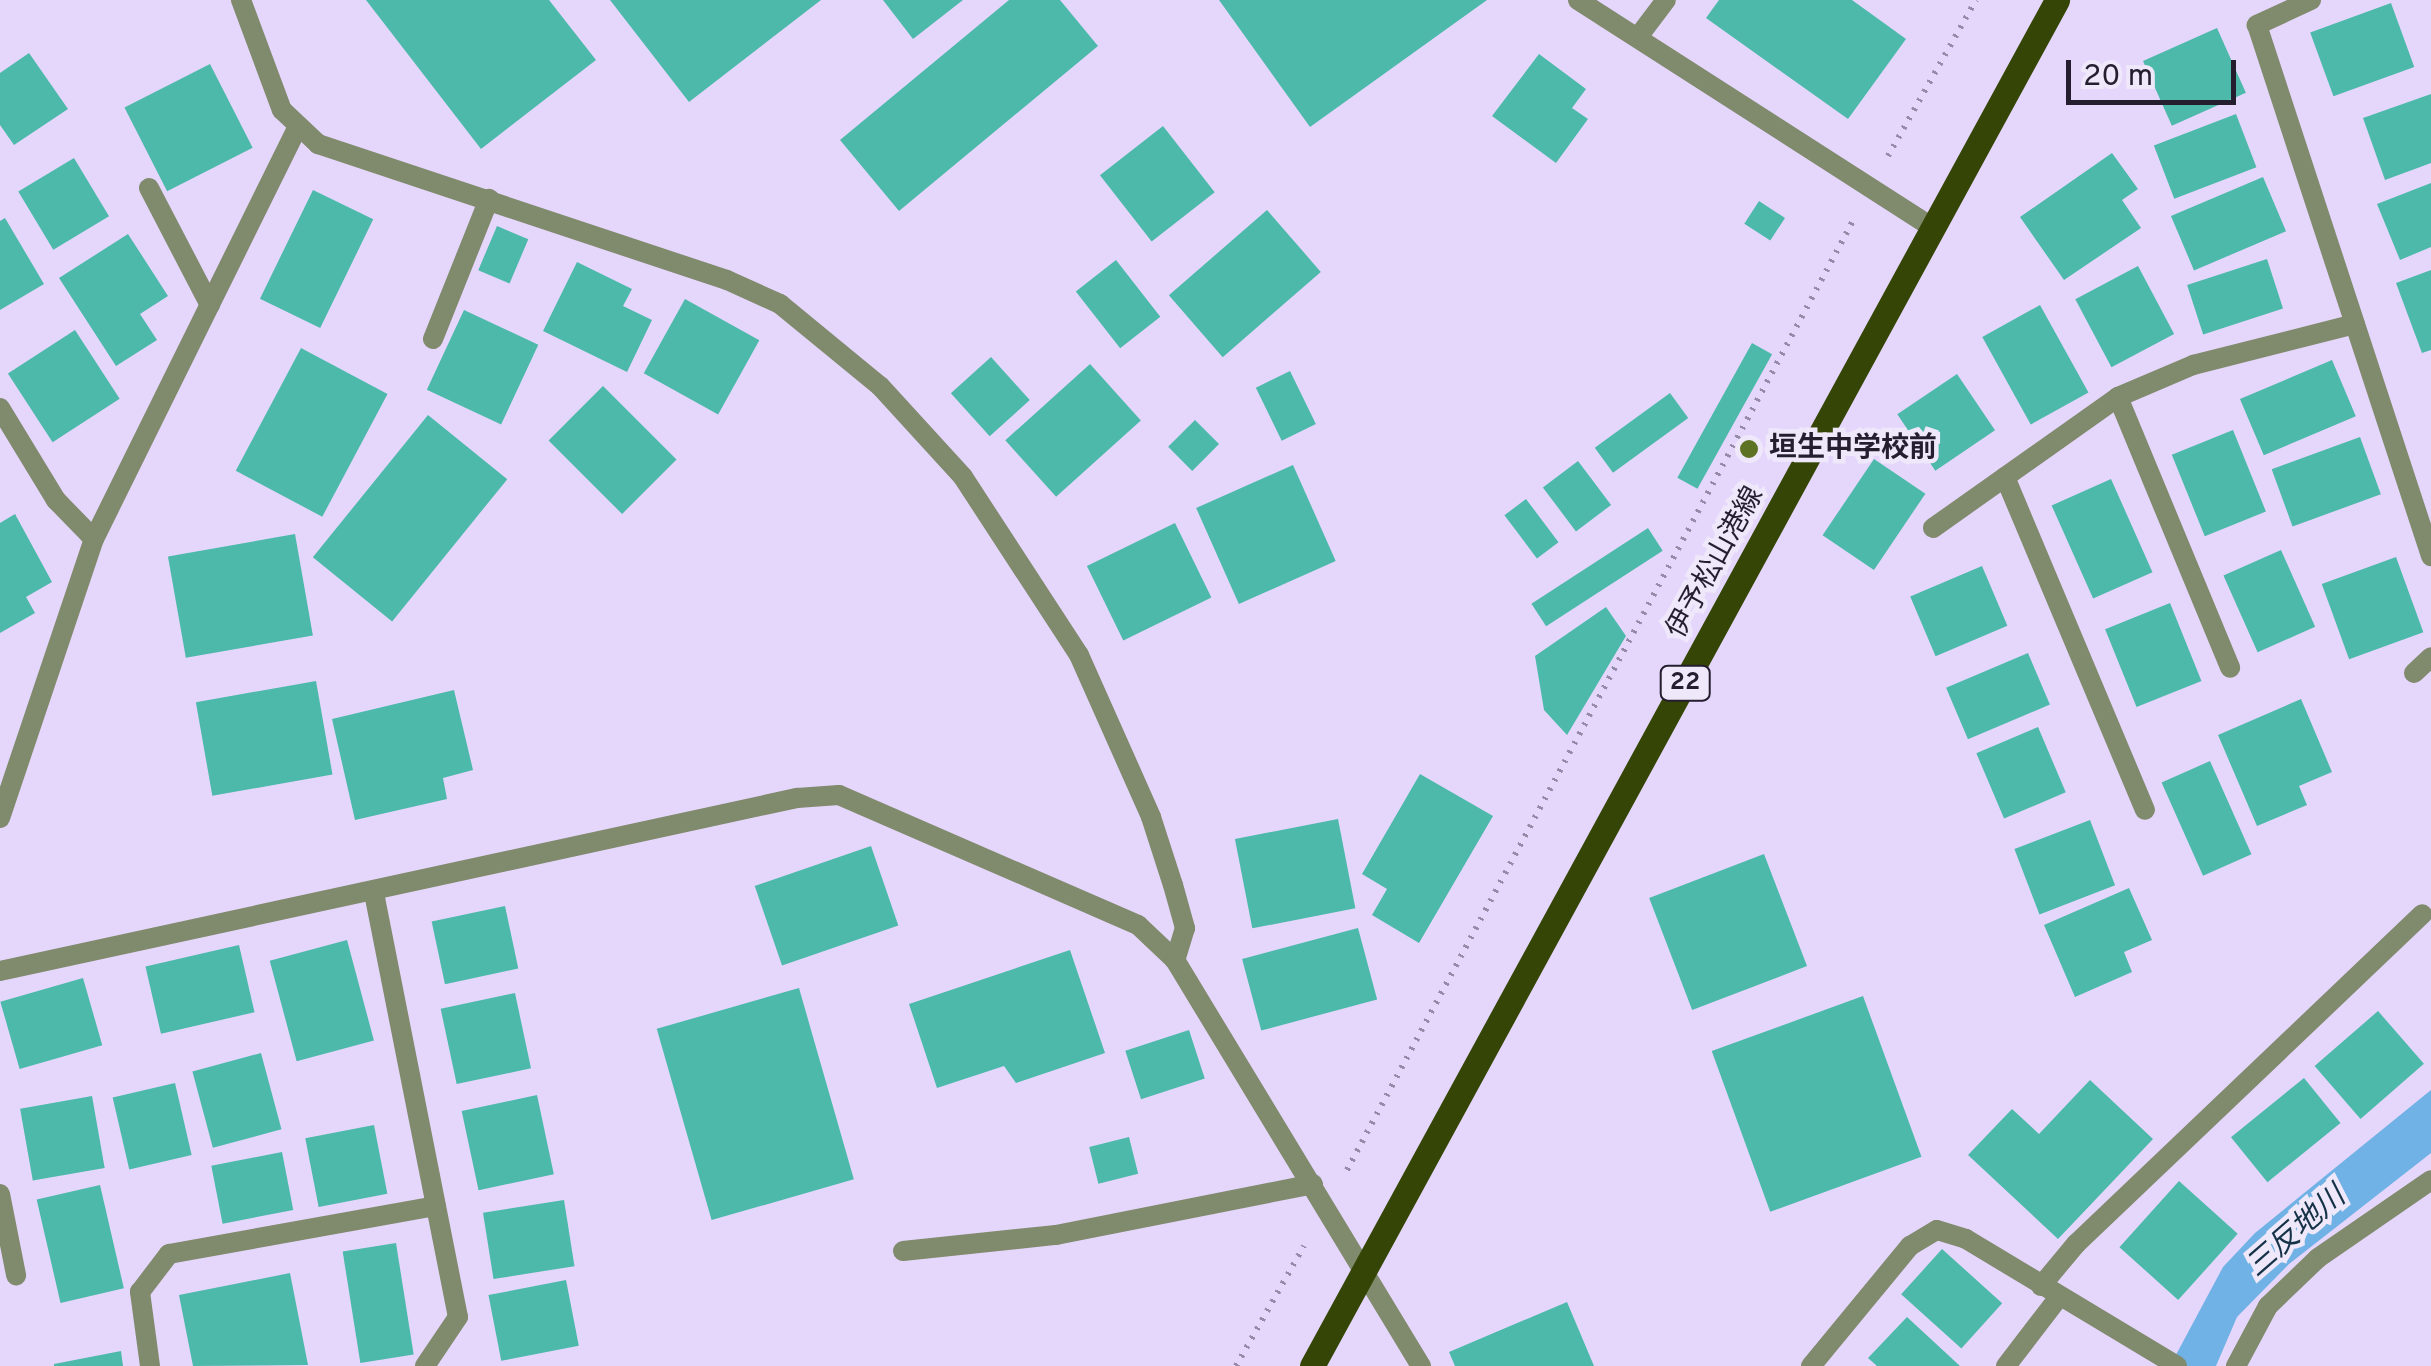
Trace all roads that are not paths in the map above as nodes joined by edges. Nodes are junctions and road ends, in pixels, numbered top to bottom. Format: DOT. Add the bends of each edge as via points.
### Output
graph roads {
  1 [pos="241,0"];
  2 [pos="1578,0"];
  3 [pos="1666,0"];
  4 [pos="2057,0"];
  5 [pos="2312,0"];
  6 [pos="1638,38"];
  7 [pos="298,127"];
  8 [pos="149,188"];
  9 [pos="489,199"];
  10 [pos="1933,228"];
  11 [pos="210,305"];
  12 [pos="2355,324"];
  13 [pos="434,340"];
  14 [pos="2118,397"];
  15 [pos="0,408"];
  16 [pos="2006,477"];
  17 [pos="1933,528"];
  18 [pos="94,540"];
  19 [pos="2431,556"];
  20 [pos="2431,657"];
  21 [pos="2230,668"];
  22 [pos="2414,673"];
  23 [pos="2145,810"];
  24 [pos="0,818"];
  25 [pos="374,893"];
  26 [pos="2422,914"];
  27 [pos="1176,960"];
  28 [pos="0,972"];
  29 [pos="2431,1180"];
  30 [pos="1313,1184"];
  31 [pos="0,1197"];
  32 [pos="436,1206"];
  33 [pos="902,1251"];
  34 [pos="1364,1273"];
  35 [pos="16,1275"];
  36 [pos="2050,1292"];
  37 [pos="2167,1362"];
  38 [pos="150,1366"];
  39 [pos="425,1366"];
  40 [pos="1312,1366"];
  41 [pos="1421,1366"];
  42 [pos="1811,1366"];
  43 [pos="2006,1366"];
  44 [pos="2236,1366"];
  1 -- 7 [label="street" via="260,63"];
  2 -- 6 [label="street"];
  3 -- 6 [label="street"];
  4 -- 10 [label="main road, 伊予松山港線 / 22"];
  5 -- 12 [label="street" via="2256,25"];
  6 -- 10 [label="street"];
  7 -- 9 [label="street" via="318,144"];
  7 -- 11 [label="street"];
  8 -- 11 [label="street"];
  9 -- 13 [label="street"];
  9 -- 27 [label="street" via="780,304 880,386 962,477 1021,557 1079,656 1151,817 1184,928"];
  10 -- 34 [label="main road, 伊予松山港線 / 22"];
  11 -- 18 [label="street"];
  12 -- 14 [label="street" via="2193,366"];
  12 -- 19 [label="street"];
  14 -- 16 [label="street"];
  14 -- 21 [label="street"];
  15 -- 18 [label="street" via="56,500"];
  16 -- 17 [label="street"];
  16 -- 23 [label="street"];
  18 -- 24 [label="street"];
  20 -- 22 [label="street"];
  25 -- 27 [label="street" via="797,798 839,795 1092,902 1138,925"];
  25 -- 28 [label="street"];
  25 -- 32 [label="street"];
  26 -- 36 [label="street" via="2076,1244"];
  27 -- 30 [label="street"];
  29 -- 44 [label="street" via="2318,1258 2268,1306"];
  30 -- 33 [label="street" via="1056,1235"];
  30 -- 34 [label="street"];
  31 -- 35 [label="street"];
  32 -- 38 [label="street" via="170,1254 140,1292"];
  32 -- 39 [label="street" via="458,1316"];
  34 -- 40 [label="main road, 伊予松山港線 / 22"];
  34 -- 41 [label="street"];
  36 -- 37 [label="street"];
  36 -- 42 [label="street" via="1966,1239 1937,1230 1910,1246"];
  36 -- 43 [label="street"];
}
